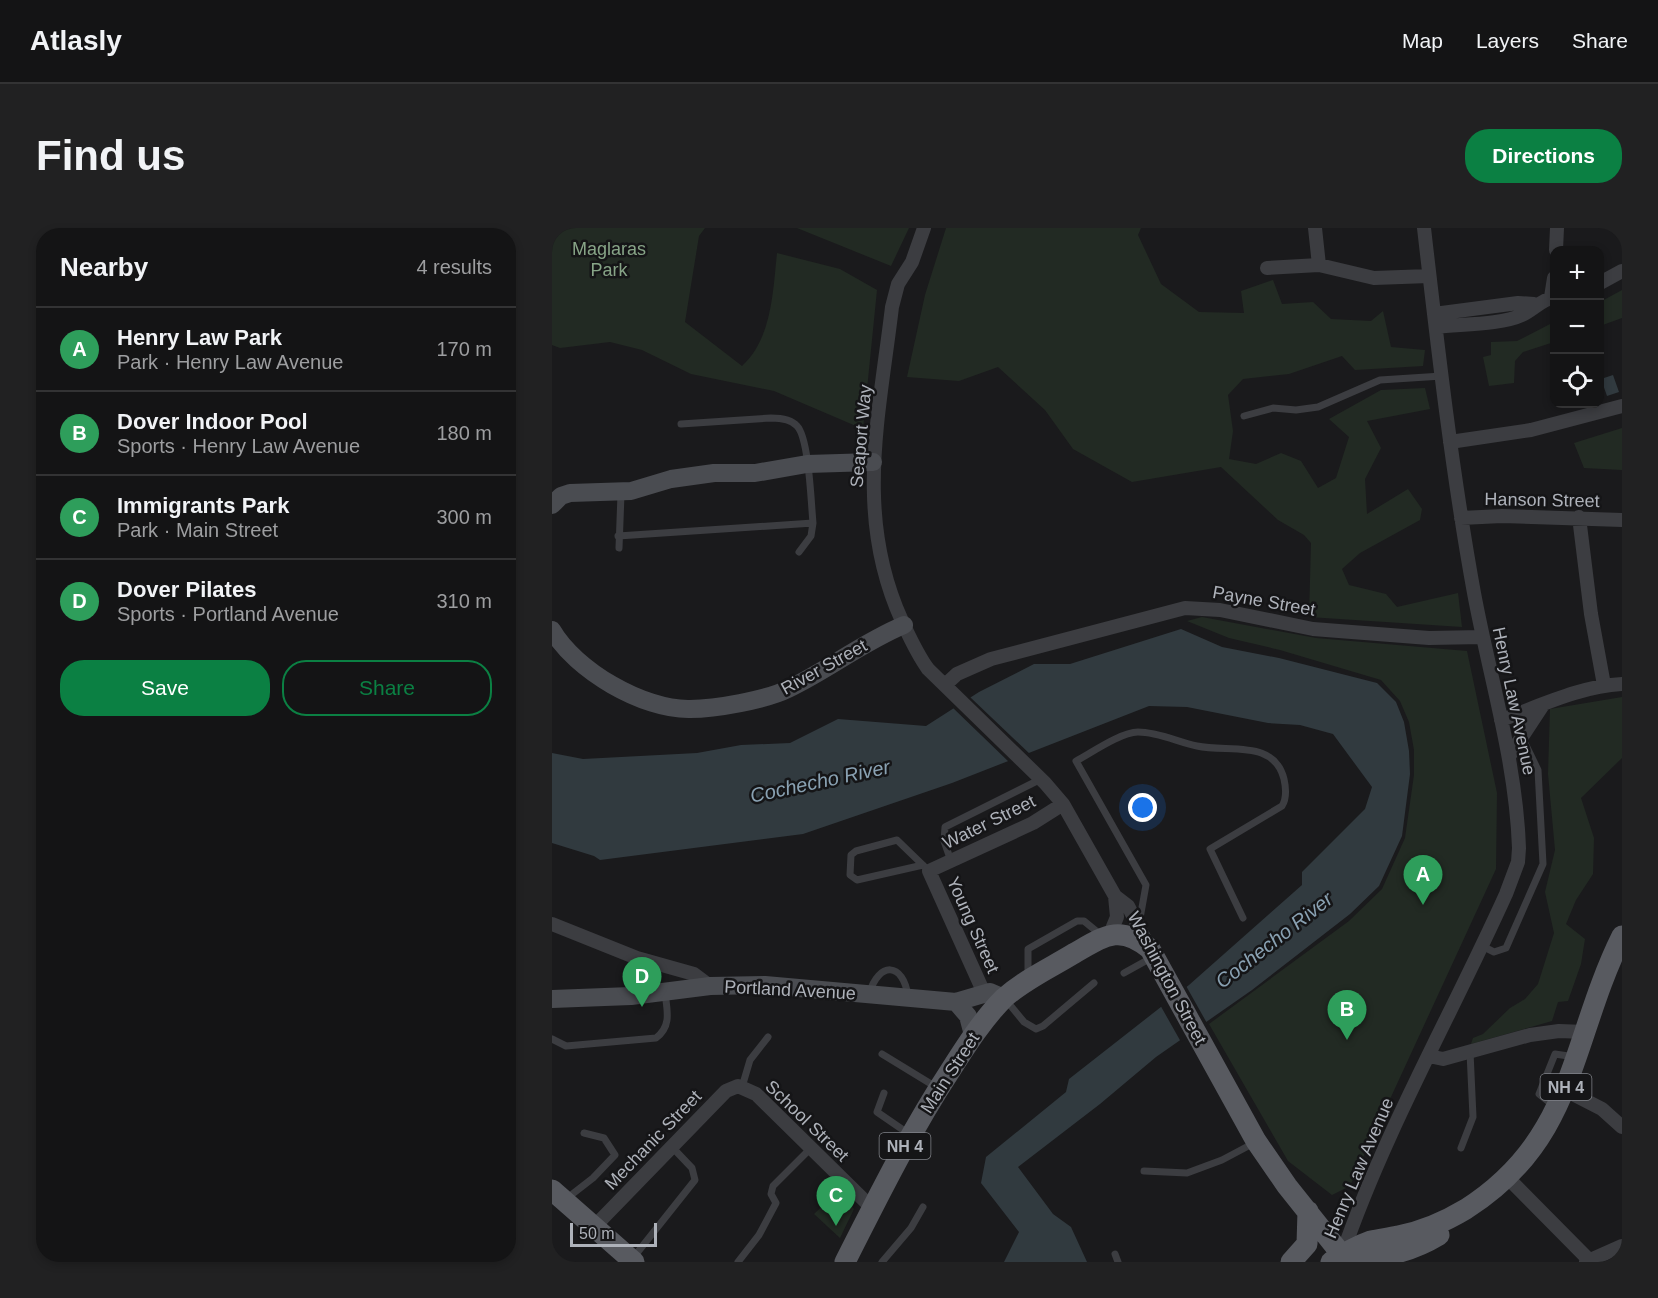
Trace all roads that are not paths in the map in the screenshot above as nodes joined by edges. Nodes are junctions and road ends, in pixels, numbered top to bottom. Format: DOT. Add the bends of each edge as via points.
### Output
graph roads {
  1 [pos="924,228"];
  2 [pos="1315,228"];
  3 [pos="1424,228"];
  4 [pos="1557,228"];
  5 [pos="1556,246"];
  6 [pos="1319,265"];
  7 [pos="1267,268"];
  8 [pos="1622,271"];
  9 [pos="1429,276"];
  10 [pos="1604,280"];
  11 [pos="1550,298"];
  12 [pos="1435,321"];
  13 [pos="1442,376"];
  14 [pos="1622,406"];
  15 [pos="1244,416"];
  16 [pos="681,424"];
  17 [pos="1450,442"];
  18 [pos="873,462"];
  19 [pos="807,465"];
  20 [pos="622,492"];
  21 [pos="552,505"];
  22 [pos="1579,517"];
  23 [pos="1461,518"];
  24 [pos="1622,520"];
  25 [pos="813,523"];
  26 [pos="618,536"];
  27 [pos="619,548"];
  28 [pos="799,552"];
  29 [pos="904,625"];
  30 [pos="552,630"];
  31 [pos="1482,637"];
  32 [pos="1604,684"];
  33 [pos="1622,684"];
  34 [pos="945,685"];
  35 [pos="1543,705"];
  36 [pos="1501,720"];
  37 [pos="1522,739"];
  38 [pos="1510,755"];
  39 [pos="1041,779"];
  40 [pos="1063,804"];
  41 [pos="951,861"];
  42 [pos="926,868"];
  43 [pos="1115,896"];
  44 [pos="1243,918"];
  45 [pos="552,924"];
  46 [pos="1139,927"];
  47 [pos="1106,935"];
  48 [pos="1622,936"];
  49 [pos="1482,946"];
  50 [pos="1152,952"];
  51 [pos="1124,973"];
  52 [pos="1094,983"];
  53 [pos="710,986"];
  54 [pos="665,992"];
  55 [pos="984,993"];
  56 [pos="869,994"];
  57 [pos="909,998"];
  58 [pos="1004,998"];
  59 [pos="552,999"];
  60 [pos="956,1002"];
  61 [pos="1585,1032"];
  62 [pos="973,1035"];
  63 [pos="768,1037"];
  64 [pos="552,1039"];
  65 [pos="1470,1052"];
  66 [pos="882,1054"];
  67 [pos="1429,1056"];
  68 [pos="742,1087"];
  69 [pos="938,1089"];
  70 [pos="884,1093"];
  71 [pos="1561,1099"];
  72 [pos="1622,1127"];
  73 [pos="584,1133"];
  74 [pos="912,1135"];
  75 [pos="1256,1141"];
  76 [pos="672,1147"];
  77 [pos="811,1148"];
  78 [pos="1461,1148"];
  79 [pos="1144,1171"];
  80 [pos="1507,1177"];
  81 [pos="558,1195"];
  82 [pos="923,1207"];
  83 [pos="872,1208"];
  84 [pos="1465,1210"];
  85 [pos="1308,1211"];
  86 [pos="594,1227"];
  87 [pos="1622,1246"];
  88 [pos="1404,1255"];
  89 [pos="624,1258"];
  90 [pos="1340,1260"];
  91 [pos="1588,1261"];
  92 [pos="738,1262"];
  93 [pos="845,1262"];
  94 [pos="882,1262"];
  95 [pos="1291,1262"];
  1 -- 18 [label="street, Seaport Way" via="892,307"];
  2 -- 6 [label="street"];
  3 -- 9 [label="street, Henry Law Avenue"];
  4 -- 5 [label="street"];
  6 -- 7 [label="street"];
  6 -- 9 [label="street" via="1374,278"];
  8 -- 10 [label="street"];
  9 -- 12 [label="street, Henry Law Avenue"];
  11 -- 12 [label="street" via="1511,318"];
  12 -- 13 [label="street, Henry Law Avenue"];
  13 -- 15 [label="lane" via="1380,380 1318,407 1273,408"];
  13 -- 17 [label="street, Henry Law Avenue"];
  14 -- 17 [label="street" via="1532,430"];
  16 -- 19 [label="lane" via="783,418 797,425 804,436"];
  17 -- 23 [label="street, Henry Law Avenue"];
  18 -- 19 [label="street"];
  18 -- 29 [label="street, Seaport Way" via="874,532 889,592"];
  19 -- 20 [label="street" via="671,479"];
  19 -- 25 [label="lane"];
  20 -- 21 [label="street" via="570,493"];
  20 -- 26 [label="lane"];
  22 -- 23 [label="street, Hanson Street"];
  22 -- 24 [label="street, Hanson Street"];
  22 -- 32 [label="street"];
  23 -- 31 [label="street, Henry Law Avenue"];
  25 -- 26 [label="lane"];
  25 -- 28 [label="lane" via="811,536"];
  26 -- 27 [label="lane"];
  29 -- 30 [label="street, River Street" via="772,695 689,709 653,702 612,685 574,657"];
  29 -- 34 [label="street, Seaport Way" via="920,658"];
  31 -- 34 [label="street, Payne Street" via="1429,638 1313,629 1220,610 1185,608 991,659 957,674"];
  31 -- 36 [label="street, Henry Law Avenue"];
  32 -- 33 [label="street"];
  32 -- 35 [label="street"];
  34 -- 39 [label="street, Washington Street"];
  35 -- 36 [label="street"];
  35 -- 37 [label="street"];
  36 -- 38 [label="street, Henry Law Avenue"];
  37 -- 38 [label="street"];
  37 -- 49 [label="lane" via="1538,770 1543,864 1506,948 1494,952"];
  38 -- 49 [label="street, Henry Law Avenue" via="1518,862"];
  39 -- 40 [label="street, Washington Street"];
  39 -- 41 [label="lane" via="945,827 944,841"];
  40 -- 41 [label="street, Water Street" via="1034,823"];
  40 -- 43 [label="street, Washington Street"];
  41 -- 42 [label="street, Water Street"];
  42 -- 42 [label="lane" via="902,842 892,839 856,850 851,855 850,875 856,879"];
  42 -- 55 [label="street, Young Street"];
  43 -- 46 [label="street, Washington Street" via="1128,906"];
  43 -- 47 [label="street" via="1117,917"];
  44 -- 46 [label="lane" via="1210,849 1282,806 1285,782 1278,763 1260,751 1198,747 1138,732 1076,761 1146,885"];
  45 -- 53 [label="street" via="637,958 694,975"];
  46 -- 50 [label="street, Washington Street"];
  47 -- 50 [label="main road" via="1127,935"];
  47 -- 58 [label="main road, Main Street / NH 4"];
  48 -- 61 [label="main road, NH 4" via="1600,984"];
  49 -- 67 [label="street, Henry Law Avenue"];
  50 -- 51 [label="lane"];
  50 -- 75 [label="main road, Washington Street"];
  52 -- 58 [label="lane" via="1036,1029 1024,1022"];
  53 -- 54 [label="street, Portland Avenue"];
  53 -- 56 [label="street, Portland Avenue" via="765,985"];
  54 -- 59 [label="street, Portland Avenue"];
  54 -- 64 [label="lane" via="668,1018 662,1033 649,1040 566,1046"];
  55 -- 58 [label="street"];
  55 -- 60 [label="street, Portland Avenue"];
  56 -- 57 [label="street, Portland Avenue"];
  56 -- 57 [label="lane" via="878,973 893,970 907,986"];
  57 -- 60 [label="street, Portland Avenue"];
  58 -- 62 [label="main road, Main Street / NH 4"];
  60 -- 62 [label="street" via="968,1016"];
  61 -- 65 [label="street" via="1544,1033"];
  61 -- 71 [label="main road, NH 4"];
  62 -- 69 [label="main road, Main Street / NH 4"];
  63 -- 68 [label="lane" via="750,1060"];
  65 -- 67 [label="street" via="1443,1059"];
  65 -- 78 [label="lane" via="1473,1117"];
  66 -- 69 [label="lane"];
  67 -- 90 [label="street, Henry Law Avenue" via="1357,1211"];
  68 -- 76 [label="street, Mechanic Street" via="726,1091"];
  68 -- 77 [label="street, School Street" via="756,1094"];
  69 -- 74 [label="main road, Main Street / NH 4"];
  70 -- 74 [label="lane" via="877,1112"];
  71 -- 72 [label="street" via="1602,1109"];
  71 -- 80 [label="main road, NH 4" via="1537,1144"];
  73 -- 81 [label="lane" via="604,1138 615,1155 593,1178"];
  74 -- 83 [label="main road, Main Street / NH 4"];
  75 -- 79 [label="lane" via="1187,1173"];
  75 -- 85 [label="main road, Washington Street"];
  76 -- 86 [label="street, Mechanic Street"];
  76 -- 89 [label="lane" via="692,1168 694,1180"];
  77 -- 83 [label="street, School Street"];
  77 -- 92 [label="lane" via="773,1186 771,1194 776,1203 771,1217"];
  80 -- 84 [label="main road, NH 4"];
  80 -- 91 [label="street"];
  81 -- 86 [label="main road"];
  82 -- 94 [label="lane"];
  83 -- 93 [label="main road, Main Street / NH 4"];
  84 -- 88 [label="main road, NH 4" via="1441,1234"];
  84 -- 90 [label="main road, NH 4" via="1420,1230 1371,1241"];
  85 -- 90 [label="main road, Washington Street"];
  85 -- 95 [label="main road" via="1307,1244"];
  86 -- 89 [label="main road"];
  87 -- 91 [label="street"];
  88 -- 90 [label="main road, NH 4"];
}
